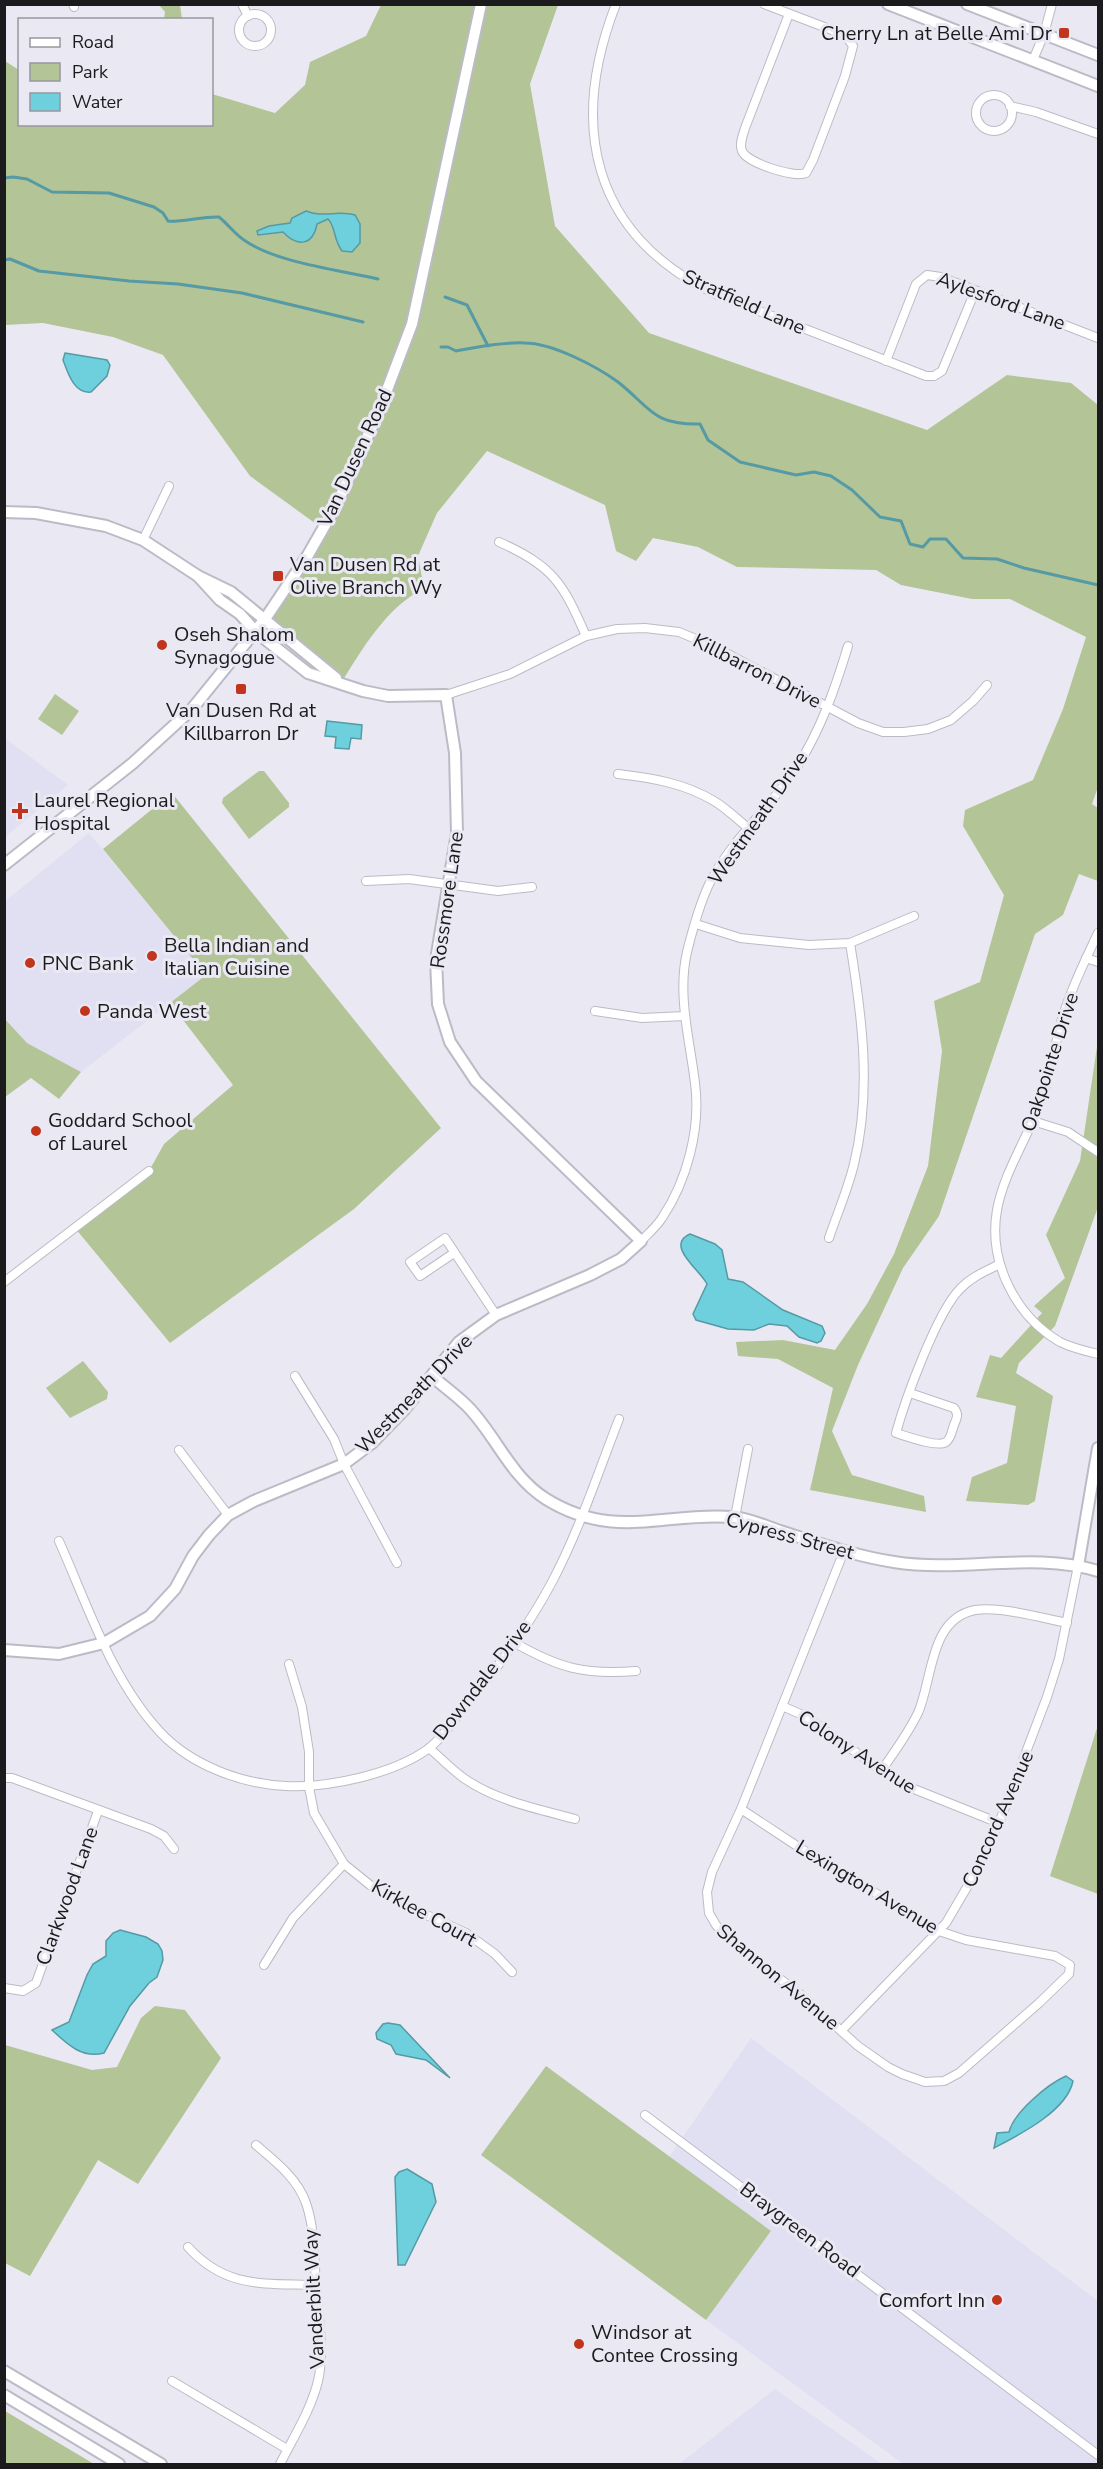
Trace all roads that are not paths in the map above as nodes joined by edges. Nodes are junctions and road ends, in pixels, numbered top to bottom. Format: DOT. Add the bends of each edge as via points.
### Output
graph roads {
  1 [pos="242,4"];
  2 [pos="481,4"];
  3 [pos="616,4"];
  4 [pos="764,4"];
  5 [pos="888,4"];
  6 [pos="967,4"];
  7 [pos="1052,4"];
  8 [pos="789,14"];
  9 [pos="248,16"];
  10 [pos="1044,34"];
  11 [pos="1098,55"];
  12 [pos="1033,60"];
  13 [pos="1098,86"];
  14 [pos="1010,106"];
  15 [pos="1098,134"];
  16 [pos="975,291"];
  17 [pos="1098,338"];
  18 [pos="886,361"];
  19 [pos="169,486"];
  20 [pos="4,512"];
  21 [pos="143,540"];
  22 [pos="499,542"];
  23 [pos="198,576"];
  24 [pos="265,620"];
  25 [pos="256,632"];
  26 [pos="586,636"];
  27 [pos="848,646"];
  28 [pos="341,682"];
  29 [pos="987,685"];
  30 [pos="446,695"];
  31 [pos="829,708"];
  32 [pos="618,774"];
  33 [pos="748,828"];
  34 [pos="4,866"];
  35 [pos="366,881"];
  36 [pos="447,885"];
  37 [pos="531,887"];
  38 [pos="914,916"];
  39 [pos="696,924"];
  40 [pos="1098,933"];
  41 [pos="850,943"];
  42 [pos="1086,958"];
  43 [pos="1098,962"];
  44 [pos="595,1011"];
  45 [pos="685,1016"];
  46 [pos="1033,1121"];
  47 [pos="1098,1152"];
  48 [pos="149,1171"];
  49 [pos="829,1238"];
  50 [pos="641,1241"];
  51 [pos="454,1253"];
  52 [pos="999,1264"];
  53 [pos="4,1282"];
  54 [pos="496,1315"];
  55 [pos="1098,1354"];
  56 [pos="295,1376"];
  57 [pos="432,1376"];
  58 [pos="910,1393"];
  59 [pos="619,1419"];
  60 [pos="1098,1448"];
  61 [pos="748,1449"];
  62 [pos="178,1450"];
  63 [pos="344,1464"];
  64 [pos="228,1515"];
  65 [pos="581,1515"];
  66 [pos="735,1517"];
  67 [pos="59,1541"];
  68 [pos="844,1551"];
  69 [pos="397,1563"];
  70 [pos="1078,1566"];
  71 [pos="1098,1571"];
  72 [pos="1067,1623"];
  73 [pos="104,1643"];
  74 [pos="515,1643"];
  75 [pos="4,1650"];
  76 [pos="289,1664"];
  77 [pos="636,1671"];
  78 [pos="782,1706"];
  79 [pos="429,1748"];
  80 [pos="881,1771"];
  81 [pos="4,1778"];
  82 [pos="309,1787"];
  83 [pos="741,1809"];
  84 [pos="99,1811"];
  85 [pos="575,1819"];
  86 [pos="999,1823"];
  87 [pos="174,1849"];
  88 [pos="344,1864"];
  89 [pos="939,1931"];
  90 [pos="264,1965"];
  91 [pos="1070,1965"];
  92 [pos="512,1972"];
  93 [pos="4,1988"];
  94 [pos="842,2030"];
  95 [pos="645,2115"];
  96 [pos="256,2145"];
  97 [pos="188,2247"];
  98 [pos="316,2286"];
  99 [pos="4,2371"];
  100 [pos="172,2381"];
  101 [pos="4,2395"];
  102 [pos="287,2449"];
  103 [pos="1098,2455"];
  104 [pos="119,2464"];
  105 [pos="161,2464"];
  106 [pos="280,2464"];
  1 -- 9 [label="street"];
  2 -- 24 [label="street, Van Dusen Road" via="412,324 379,411 336,506"];
  3 -- 18 [label="street, Stratfield Lane" via="594,80 592,117 604,181 632,230 660,260 693,283"];
  4 -- 8 [label="street"];
  5 -- 12 [label="street"];
  6 -- 10 [label="street"];
  7 -- 10 [label="street"];
  8 -- 8 [label="street" via="845,35 852,43 852,53 809,169 800,175 749,158 741,146"];
  9 -- 9 [label="street" via="258,15 267,21 271,31 262,44 252,46 240,37 241,23"];
  10 -- 11 [label="street"];
  10 -- 12 [label="street"];
  12 -- 13 [label="street"];
  14 -- 14 [label="street" via="1000,97 989,96 978,104 977,120 987,130 999,130 1011,118"];
  14 -- 15 [label="street" via="1036,111"];
  16 -- 17 [label="street, Aylesford Lane"];
  16 -- 18 [label="street, Stratfield Lane" via="940,372 926,376"];
  16 -- 18 [label="street, Aylesford Lane" via="933,274 922,277"];
  19 -- 21 [label="street"];
  20 -- 21 [label="street" via="36,513 106,526"];
  21 -- 23 [label="street"];
  22 -- 26 [label="street" via="544,567 568,596"];
  23 -- 24 [label="street, Killbarron Drive" via="231,592"];
  23 -- 25 [label="street, Killbarron Drive"];
  24 -- 25 [label="street, Van Dusen Road"];
  24 -- 28 [label="street, Killbarron Drive"];
  25 -- 28 [label="street, Killbarron Drive" via="308,673"];
  25 -- 34 [label="street, Van Dusen Road" via="192,709 133,763"];
  26 -- 30 [label="street, Killbarron Drive" via="510,674"];
  26 -- 31 [label="street, Killbarron Drive" via="617,629 679,632"];
  27 -- 31 [label="street, Westmeath Drive"];
  28 -- 30 [label="street, Killbarron Drive" via="388,696"];
  29 -- 31 [label="street, Killbarron Drive" via="951,720 928,729 883,732"];
  30 -- 36 [label="street, Rossmore Lane" via="455,753 458,833"];
  31 -- 33 [label="street, Westmeath Drive" via="797,766"];
  32 -- 33 [label="street" via="658,779 688,789 715,801"];
  33 -- 39 [label="street, Westmeath Drive" via="713,876"];
  35 -- 36 [label="street" via="409,879"];
  36 -- 37 [label="street" via="498,891"];
  36 -- 50 [label="street, Rossmore Lane" via="436,960 438,1004 450,1042 476,1081"];
  38 -- 41 [label="street"];
  39 -- 41 [label="street" via="740,938 774,943"];
  39 -- 45 [label="street, Westmeath Drive" via="686,954"];
  40 -- 42 [label="street, Oakpointe Drive"];
  41 -- 49 [label="street" via="862,1018 862,1105 854,1163"];
  42 -- 43 [label="street"];
  42 -- 46 [label="street, Oakpointe Drive" via="1061,1023 1047,1085"];
  44 -- 45 [label="street" via="642,1018"];
  45 -- 50 [label="street, Westmeath Drive" via="696,1086 692,1143 677,1193 661,1220"];
  46 -- 47 [label="street" via="1068,1132"];
  46 -- 52 [label="street, Oakpointe Drive" via="997,1209"];
  48 -- 53 [label="street"];
  50 -- 54 [label="street, Westmeath Drive" via="621,1259 590,1275"];
  51 -- 51 [label="street" via="445,1238 410,1262 420,1276"];
  51 -- 54 [label="street"];
  52 -- 55 [label="street, Oakpointe Drive" via="1011,1292 1041,1328 1066,1345"];
  52 -- 58 [label="street" via="972,1278 951,1299"];
  54 -- 57 [label="street, Westmeath Drive" via="459,1342"];
  56 -- 63 [label="street" via="334,1439"];
  57 -- 63 [label="street, Westmeath Drive" via="380,1435"];
  57 -- 65 [label="street, Cypress Street" via="470,1409 509,1464 545,1498"];
  58 -- 58 [label="street" via="954,1408 957,1417 949,1440 940,1444 896,1433"];
  59 -- 65 [label="street, Downdale Drive"];
  60 -- 70 [label="street"];
  61 -- 66 [label="street"];
  62 -- 64 [label="street"];
  63 -- 64 [label="street, Westmeath Drive"];
  63 -- 69 [label="street"];
  64 -- 73 [label="street, Westmeath Drive" via="193,1556 175,1589 150,1616"];
  65 -- 66 [label="street, Cypress Street" via="616,1523"];
  65 -- 74 [label="street, Downdale Drive" via="552,1581"];
  66 -- 68 [label="street, Cypress Street"];
  67 -- 73 [label="street, Downdale Drive"];
  68 -- 70 [label="street, Cypress Street" via="928,1565"];
  68 -- 78 [label="street, Shannon Avenue"];
  70 -- 71 [label="street, Cypress Street"];
  70 -- 72 [label="street, Concord Avenue"];
  72 -- 80 [label="street" via="986,1609 968,1612 952,1622 938,1643 918,1711"];
  72 -- 86 [label="street, Concord Avenue" via="1041,1717"];
  73 -- 75 [label="street, Westmeath Drive" via="59,1654"];
  73 -- 82 [label="street, Downdale Drive" via="127,1689 161,1732 192,1758 231,1776 273,1785"];
  74 -- 77 [label="street" via="547,1661 572,1669"];
  74 -- 79 [label="street, Downdale Drive"];
  76 -- 82 [label="street, Kirklee Court" via="302,1707 309,1752"];
  78 -- 80 [label="street, Colony Avenue" via="805,1716"];
  78 -- 83 [label="street, Shannon Avenue"];
  79 -- 82 [label="street, Downdale Drive" via="380,1773"];
  79 -- 85 [label="street" via="465,1779 491,1793"];
  80 -- 86 [label="street, Colony Avenue" via="906,1787"];
  81 -- 84 [label="street"];
  82 -- 88 [label="street, Kirklee Court" via="314,1813"];
  83 -- 89 [label="street, Lexington Avenue"];
  83 -- 94 [label="street, Shannon Avenue" via="710,1880 711,1918 727,1938"];
  84 -- 87 [label="street" via="164,1836"];
  84 -- 93 [label="street, Clarkwood Lane" via="36,1983 22,1991"];
  86 -- 89 [label="street, Concord Avenue" via="968,1888"];
  88 -- 90 [label="street" via="293,1918"];
  88 -- 92 [label="street, Kirklee Court" via="396,1901 466,1934 495,1954"];
  89 -- 91 [label="street, Lexington Avenue" via="966,1941 1055,1956"];
  89 -- 94 [label="street, Concord Avenue"];
  91 -- 94 [label="street, Shannon Avenue" via="1069,1974 1040,2003 959,2073 944,2081 925,2082 902,2074 872,2056"];
  95 -- 103 [label="street, Braygreen Road"];
  96 -- 98 [label="street, Vanderbilt Way" via="285,2169 306,2203"];
  97 -- 98 [label="street" via="215,2272 231,2278"];
  98 -- 102 [label="street, Vanderbilt Way" via="319,2379"];
  99 -- 105 [label="street"];
  100 -- 102 [label="street"];
  101 -- 104 [label="street"];
  102 -- 106 [label="street, Vanderbilt Way"];
}
